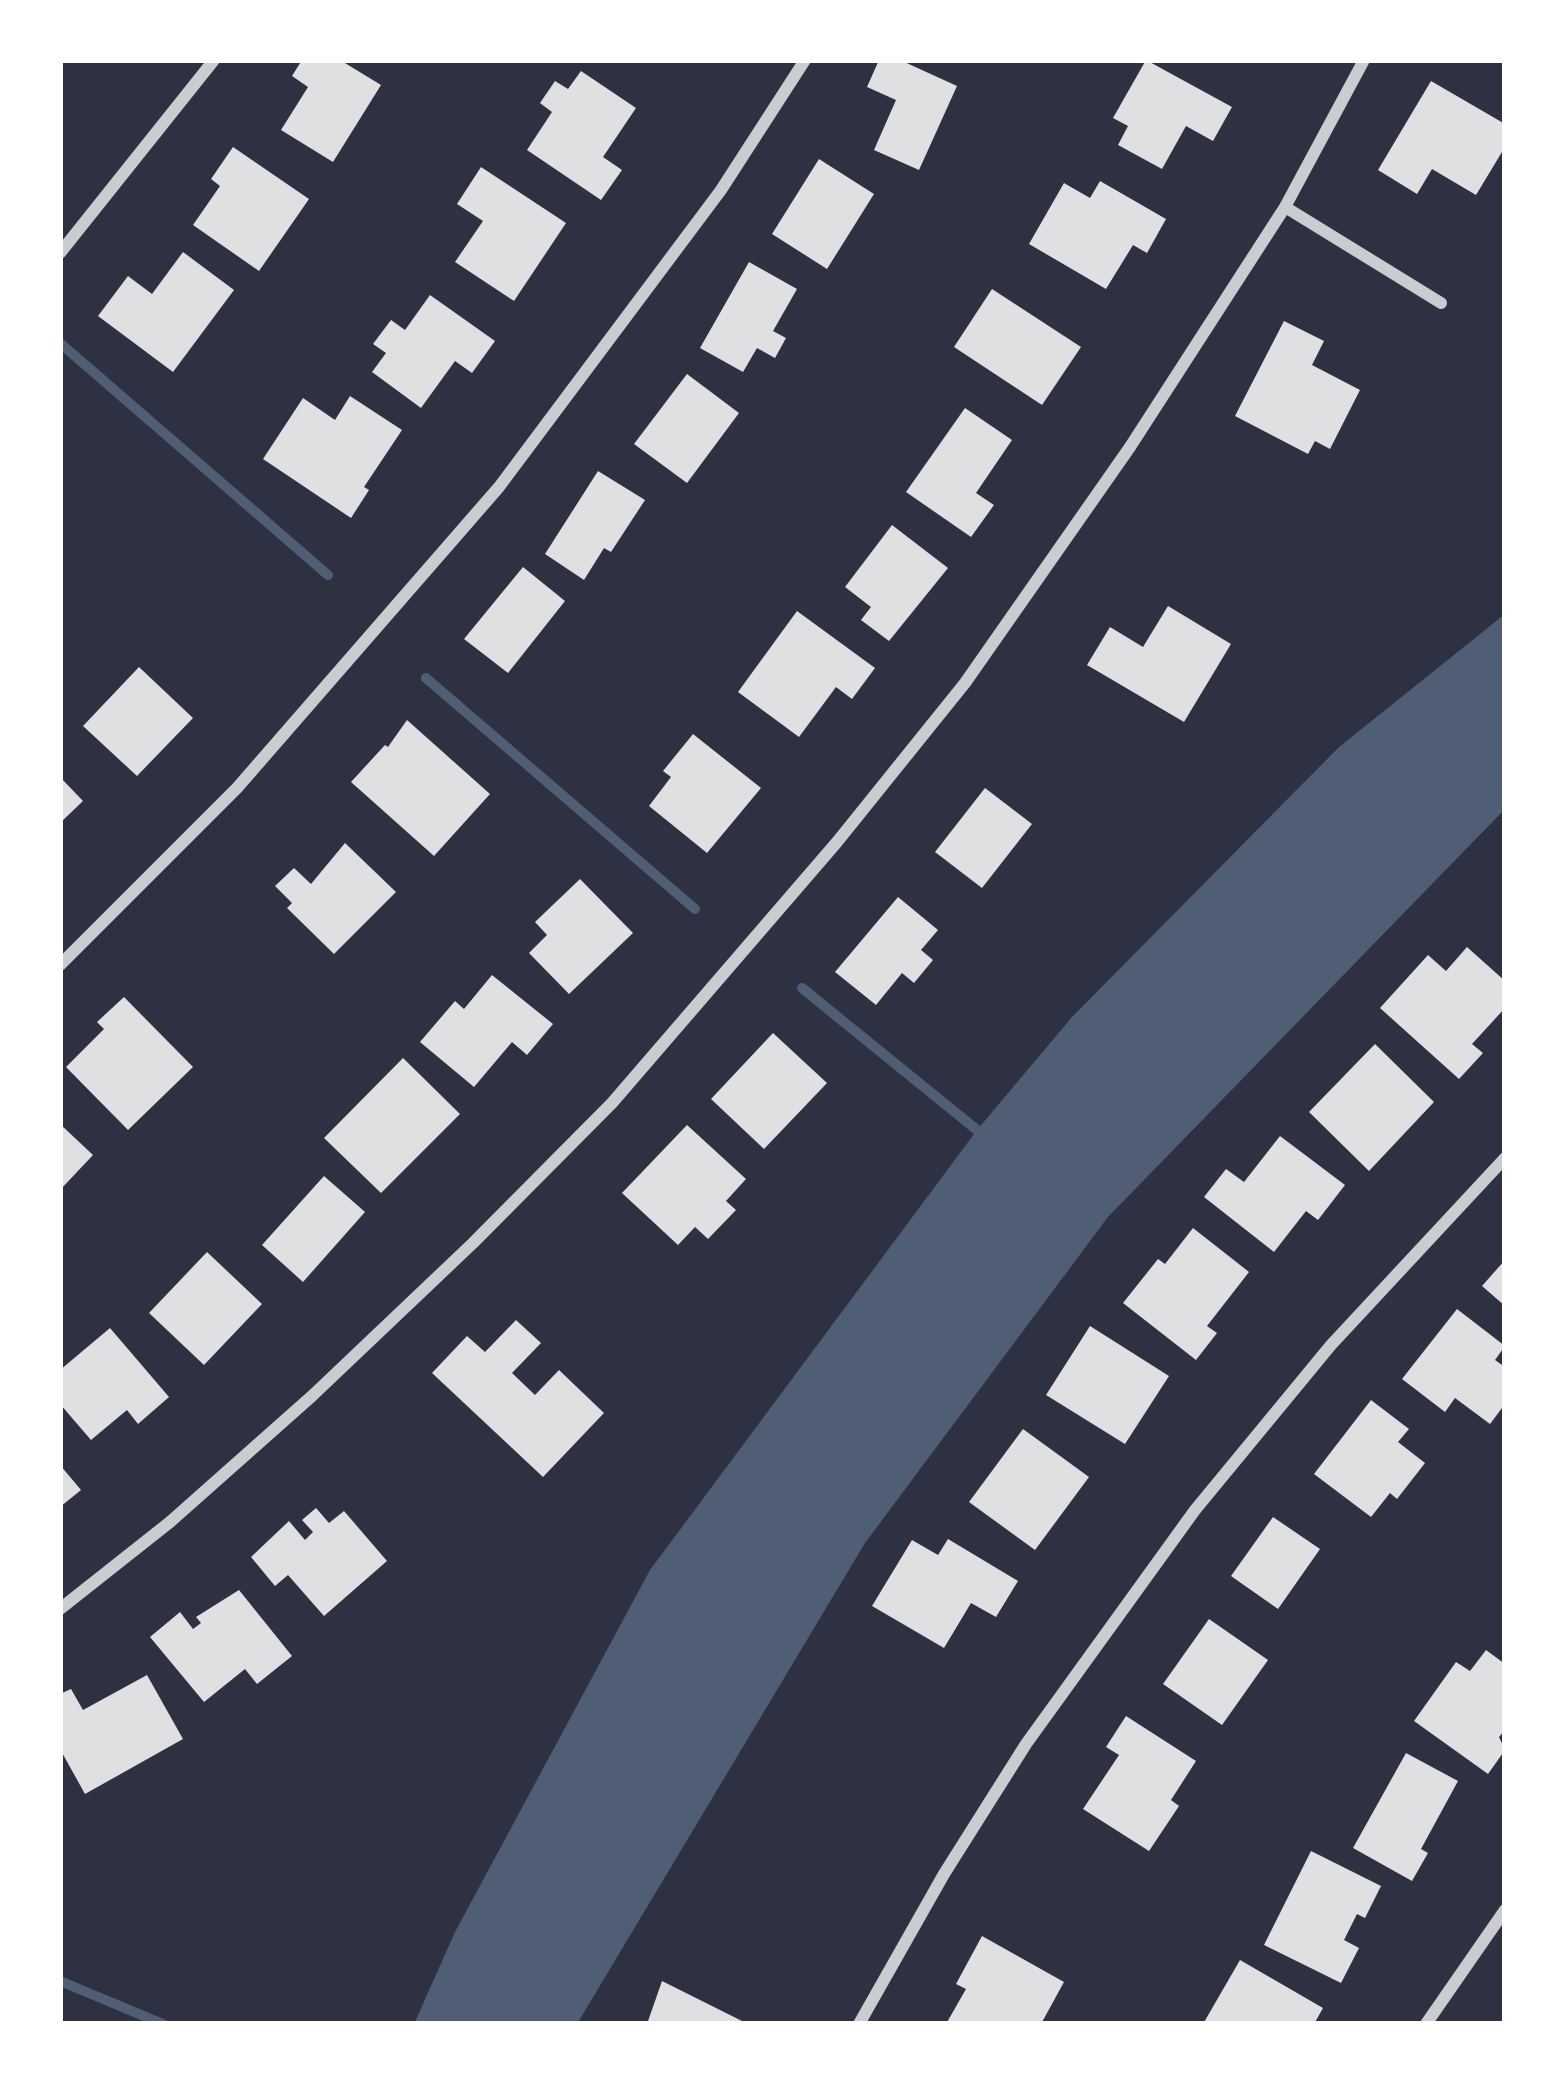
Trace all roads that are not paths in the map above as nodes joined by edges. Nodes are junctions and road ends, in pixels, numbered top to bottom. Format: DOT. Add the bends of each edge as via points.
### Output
graph roads {
  1 [pos="214,60"];
  2 [pos="805,60"];
  3 [pos="1364,60"];
  4 [pos="1285,207"];
  5 [pos="60,253"];
  6 [pos="1441,303"];
  7 [pos="60,965"];
  8 [pos="1505,1158"];
  9 [pos="60,1609"];
  10 [pos="1505,1910"];
  11 [pos="859,2024"];
  12 [pos="1426,2024"];
  1 -- 5 [label="street"];
  2 -- 7 [label="street" via="721,190 485,504 237,788"];
  3 -- 4 [label="street"];
  4 -- 6 [label="street"];
  4 -- 9 [label="street" via="965,683 734,964 612,1103 406,1308 170,1522"];
  8 -- 11 [label="street" via="1331,1345 1195,1510 1026,1744"];
  10 -- 12 [label="street"];
}
